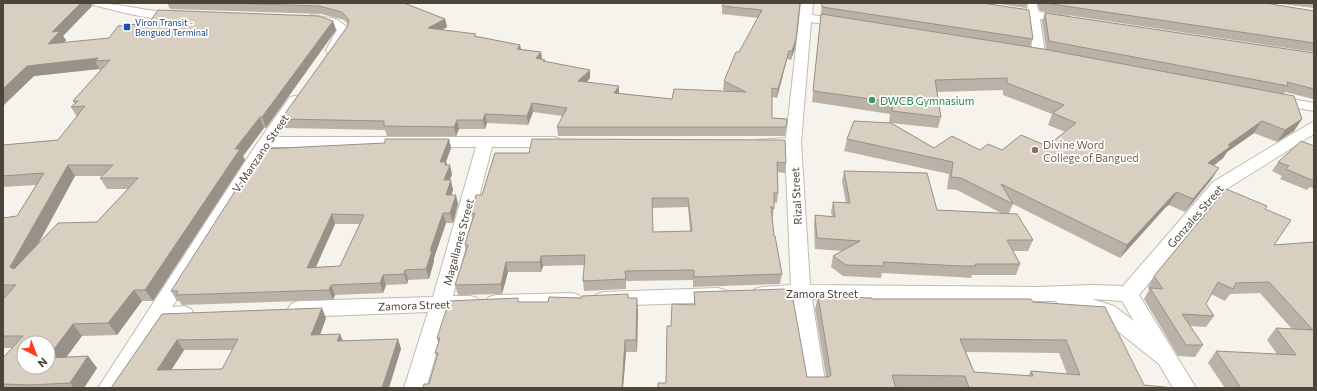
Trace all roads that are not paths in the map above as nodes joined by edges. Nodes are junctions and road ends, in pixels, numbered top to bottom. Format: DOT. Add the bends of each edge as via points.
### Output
graph roads {
  1 [pos="98,3"];
  2 [pos="996,9"];
  3 [pos="1033,9"];
  4 [pos="806,10"];
  5 [pos="193,16"];
  6 [pos="300,19"];
  7 [pos="1080,22"];
  8 [pos="852,24"];
  9 [pos="1023,52"];
  10 [pos="1039,54"];
  11 [pos="1054,57"];
  12 [pos="324,60"];
  13 [pos="302,91"];
  14 [pos="1259,97"];
  15 [pos="1314,107"];
  16 [pos="1314,127"];
  17 [pos="266,142"];
  18 [pos="485,142"];
  19 [pos="572,142"];
  20 [pos="746,143"];
  21 [pos="793,143"];
  22 [pos="801,292"];
  23 [pos="1037,294"];
  24 [pos="1128,294"];
  25 [pos="441,304"];
  26 [pos="283,310"];
  27 [pos="204,313"];
  28 [pos="156,315"];
  29 [pos="1166,358"];
  30 [pos="109,388"];
  31 [pos="415,388"];
  32 [pos="815,388"];
  33 [pos="1185,388"];
  1 -- 5 [label="street" via="138,13"];
  2 -- 3 [label="street"];
  3 -- 7 [label="street"];
  3 -- 10 [label="street"];
  4 -- 8 [label="street"];
  4 -- 21 [label="street, Rizal Street"];
  6 -- 12 [label="street" via="332,22 344,29"];
  9 -- 10 [label="street"];
  10 -- 11 [label="street"];
  13 -- 17 [label="street, V. Manzano Street"];
  14 -- 15 [label="street"];
  16 -- 24 [label="street, Gonzales Street" via="1219,186"];
  17 -- 18 [label="street"];
  17 -- 28 [label="street, V. Manzano Street"];
  18 -- 19 [label="street"];
  18 -- 25 [label="street, Magallanes Street"];
  20 -- 21 [label="street"];
  21 -- 22 [label="street, Rizal Street"];
  22 -- 23 [label="street, Zamora Street"];
  22 -- 25 [label="street, Zamora Street"];
  22 -- 32 [label="street, Rizal Street"];
  23 -- 24 [label="street, Zamora Street"];
  23 -- 29 [label="street" via="1067,299 1107,311"];
  24 -- 29 [label="street"];
  25 -- 26 [label="street, Zamora Street"];
  25 -- 31 [label="street, Magallanes Street"];
  27 -- 28 [label="street"];
  28 -- 30 [label="street, V. Manzano Street"];
  29 -- 33 [label="street"];
}
